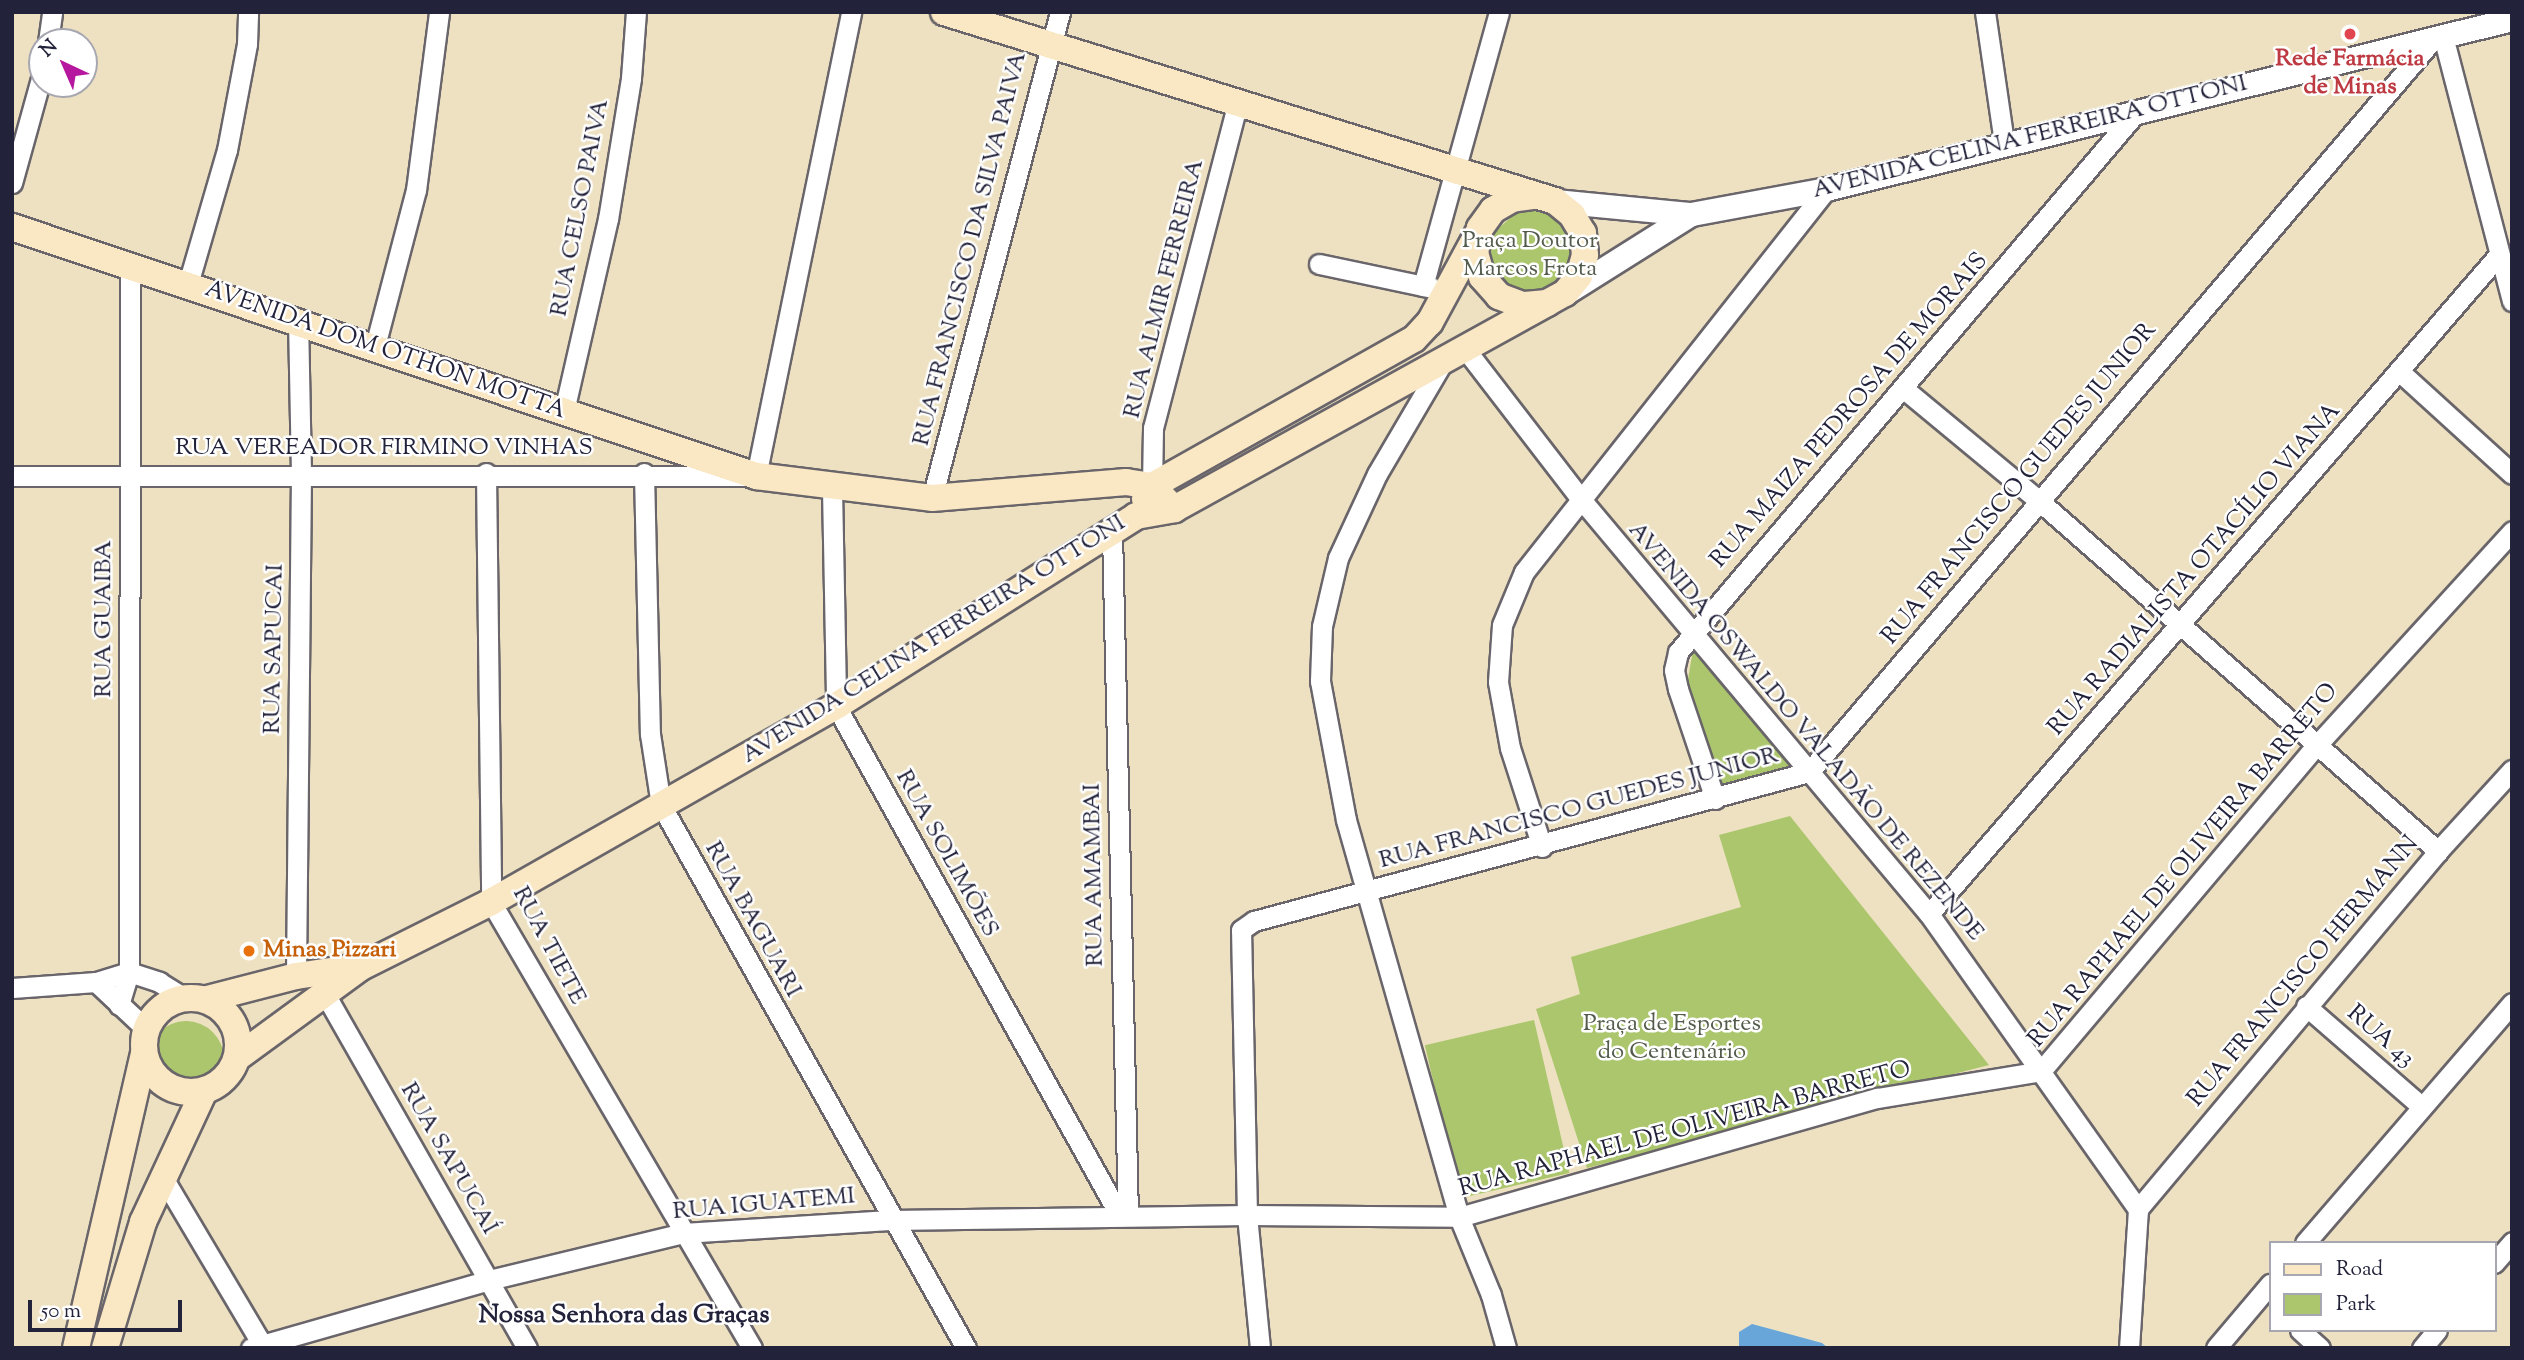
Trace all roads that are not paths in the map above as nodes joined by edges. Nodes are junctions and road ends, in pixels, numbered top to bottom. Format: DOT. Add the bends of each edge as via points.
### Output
graph roads {
  1 [pos="248,12"];
  2 [pos="439,12"];
  3 [pos="636,12"];
  4 [pos="851,12"];
  5 [pos="944,12"];
  6 [pos="1060,12"];
  7 [pos="1499,12"];
  8 [pos="1984,12"];
  9 [pos="2512,19"];
  10 [pos="2439,37"];
  11 [pos="1049,46"];
  12 [pos="36,98"];
  13 [pos="1237,105"];
  14 [pos="2133,116"];
  15 [pos="2004,142"];
  16 [pos="1452,171"];
  17 [pos="12,183"];
  18 [pos="1826,189"];
  19 [pos="1544,199"];
  20 [pos="1691,214"];
  21 [pos="12,227"];
  22 [pos="1480,228"];
  23 [pos="2497,257"];
  24 [pos="1319,264"];
  25 [pos="130,267"];
  26 [pos="188,284"];
  27 [pos="1436,288"];
  28 [pos="1556,298"];
  29 [pos="2512,301"];
  30 [pos="298,324"];
  31 [pos="374,350"];
  32 [pos="1466,351"];
  33 [pos="1441,365"];
  34 [pos="2399,371"];
  35 [pos="1904,389"];
  36 [pos="564,411"];
  37 [pos="486,473"];
  38 [pos="644,473"];
  39 [pos="301,474"];
  40 [pos="2512,474"];
  41 [pos="12,475"];
  42 [pos="129,475"];
  43 [pos="756,476"];
  44 [pos="1152,486"];
  45 [pos="832,488"];
  46 [pos="932,498"];
  47 [pos="1580,498"];
  48 [pos="2037,499"];
  49 [pos="1174,509"];
  50 [pos="1136,516"];
  51 [pos="2512,531"];
  52 [pos="1112,533"];
  53 [pos="2181,626"];
  54 [pos="1692,632"];
  55 [pos="836,706"];
  56 [pos="2316,746"];
  57 [pos="2512,770"];
  58 [pos="1809,772"];
  59 [pos="1715,799"];
  60 [pos="661,805"];
  61 [pos="1542,847"];
  62 [pos="2438,851"];
  63 [pos="1368,892"];
  64 [pos="491,902"];
  65 [pos="1929,914"];
  66 [pos="361,967"];
  67 [pos="129,972"];
  68 [pos="296,976"];
  69 [pos="96,982"];
  70 [pos="12,988"];
  71 [pos="325,994"];
  72 [pos="195,998"];
  73 [pos="2512,1003"];
  74 [pos="119,1005"];
  75 [pos="2306,1006"];
  76 [pos="145,1041"];
  77 [pos="238,1057"];
  78 [pos="2041,1071"];
  79 [pos="204,1091"];
  80 [pos="2421,1106"];
  81 [pos="162,1176"];
  82 [pos="2138,1209"];
  83 [pos="1247,1214"];
  84 [pos="1124,1216"];
  85 [pos="1459,1217"];
  86 [pos="890,1220"];
  87 [pos="683,1233"];
  88 [pos="2307,1241"];
  89 [pos="2512,1242"];
  90 [pos="2496,1261"];
  91 [pos="489,1280"];
  92 [pos="2267,1295"];
  93 [pos="2302,1332"];
  94 [pos="2435,1332"];
  95 [pos="259,1347"];
  96 [pos="76,1348"];
  97 [pos="106,1348"];
  98 [pos="527,1348"];
  99 [pos="752,1348"];
  100 [pos="966,1348"];
  101 [pos="1260,1348"];
  102 [pos="1506,1348"];
  103 [pos="2129,1348"];
  104 [pos="2216,1348"];
  105 [pos="2320,1348"];
  106 [pos="2422,1348"];
  1 -- 26 [label="street" via="247,44 226,150"];
  2 -- 31 [label="street" via="416,190"];
  3 -- 36 [label="street, RUA CELSO PAIVA" via="631,78 608,219"];
  4 -- 43 [label="street"];
  5 -- 11 [label="main road"];
  6 -- 11 [label="street, RUA FRANCISCO DA SILVA PAIVA"];
  7 -- 16 [label="street"];
  8 -- 15 [label="street"];
  9 -- 10 [label="street, AVENIDA CELINA FERREIRA OTTONI"];
  10 -- 14 [label="street, AVENIDA CELINA FERREIRA OTTONI"];
  10 -- 23 [label="street"];
  10 -- 48 [label="street, RUA FRANCISCO GUEDES JUNIOR"];
  11 -- 13 [label="main road"];
  11 -- 46 [label="street, RUA FRANCISCO DA SILVA PAIVA"];
  12 -- 17 [label="street"];
  13 -- 16 [label="main road"];
  13 -- 44 [label="street, RUA ALMIR FERREIRA" via="1153,428"];
  14 -- 15 [label="street, AVENIDA CELINA FERREIRA OTTONI"];
  14 -- 35 [label="street, RUA MAIZA PEDROSA DE MORAIS"];
  15 -- 18 [label="street, AVENIDA CELINA FERREIRA OTTONI"];
  16 -- 19 [label="main road"];
  16 -- 27 [label="street"];
  18 -- 20 [label="street, AVENIDA CELINA FERREIRA OTTONI"];
  18 -- 47 [label="street"];
  19 -- 20 [label="street"];
  19 -- 22 [label="main road" via="1512,199 1493,210"];
  19 -- 28 [label="main road" via="1572,215 1583,233 1585,255 1579,276"];
  20 -- 28 [label="street, AVENIDA CELINA FERREIRA OTTONI"];
  21 -- 25 [label="main road, AVENIDA DOM OTHON MOTTA"];
  22 -- 27 [label="main road"];
  22 -- 28 [label="main road" via="1475,253 1482,277 1499,296 1522,305"];
  23 -- 29 [label="street"];
  23 -- 34 [label="street, RUA RADIALISTA OTACÍLIO VIANA"];
  24 -- 27 [label="street"];
  25 -- 26 [label="main road, AVENIDA DOM OTHON MOTTA"];
  25 -- 42 [label="street, RUA GUAIBA"];
  26 -- 30 [label="main road, AVENIDA DOM OTHON MOTTA"];
  27 -- 44 [label="main road" via="1430,322 1395,353"];
  28 -- 32 [label="main road, AVENIDA CELINA FERREIRA OTTONI"];
  30 -- 31 [label="main road, AVENIDA DOM OTHON MOTTA"];
  30 -- 39 [label="street, RUA SAPUCAI"];
  31 -- 36 [label="main road, AVENIDA DOM OTHON MOTTA"];
  32 -- 33 [label="main road, AVENIDA CELINA FERREIRA OTTONI"];
  32 -- 47 [label="street, AVENIDA OSWALDO VALADÃO DE REZENDE"];
  33 -- 49 [label="main road, AVENIDA CELINA FERREIRA OTTONI"];
  33 -- 63 [label="street" via="1377,474 1338,558 1322,626 1320,681 1330,753"];
  34 -- 40 [label="street"];
  34 -- 53 [label="street, RUA RADIALISTA OTACÍLIO VIANA"];
  35 -- 48 [label="street"];
  35 -- 54 [label="street, RUA MAIZA PEDROSA DE MORAIS"];
  36 -- 43 [label="main road, AVENIDA DOM OTHON MOTTA"];
  37 -- 38 [label="street, RUA VEREADOR FIRMINO VINHAS"];
  37 -- 39 [label="street, RUA VEREADOR FIRMINO VINHAS"];
  37 -- 64 [label="street, RUA TIETE"];
  38 -- 43 [label="street, RUA VEREADOR FIRMINO VINHAS"];
  38 -- 60 [label="street, RUA BAGUARI" via="650,734"];
  39 -- 42 [label="street, RUA VEREADOR FIRMINO VINHAS"];
  39 -- 68 [label="street, RUA SAPUCAI"];
  41 -- 42 [label="street, RUA VEREADOR FIRMINO VINHAS"];
  42 -- 67 [label="street, RUA GUAIBA"];
  43 -- 45 [label="main road, AVENIDA DOM OTHON MOTTA"];
  44 -- 46 [label="main road, AVENIDA DOM OTHON MOTTA" via="1126,482"];
  44 -- 49 [label="main road"];
  44 -- 50 [label="main road"];
  45 -- 46 [label="main road, AVENIDA DOM OTHON MOTTA"];
  45 -- 55 [label="street, RUA SOLIMÕES"];
  47 -- 54 [label="street, AVENIDA OSWALDO VALADÃO DE REZENDE"];
  47 -- 61 [label="street" via="1524,572 1502,625 1498,682 1510,748"];
  48 -- 53 [label="street"];
  48 -- 58 [label="street, RUA FRANCISCO GUEDES JUNIOR"];
  49 -- 50 [label="main road, AVENIDA CELINA FERREIRA OTTONI"];
  50 -- 52 [label="main road, AVENIDA CELINA FERREIRA OTTONI"];
  51 -- 56 [label="street, RUA RAPHAEL DE OLIVEIRA BARRETO"];
  52 -- 55 [label="main road, AVENIDA CELINA FERREIRA OTTONI"];
  52 -- 84 [label="street, RUA AMAMBAI"];
  53 -- 56 [label="street"];
  53 -- 65 [label="street, RUA RADIALISTA OTACÍLIO VIANA"];
  54 -- 58 [label="street, AVENIDA OSWALDO VALADÃO DE REZENDE"];
  54 -- 59 [label="street, RUA MAIZA PEDROSA DE MORAIS" via="1678,652 1674,670"];
  55 -- 60 [label="main road, AVENIDA CELINA FERREIRA OTTONI"];
  55 -- 84 [label="street, RUA SOLIMÕES"];
  56 -- 62 [label="street"];
  56 -- 78 [label="street, RUA RAPHAEL DE OLIVEIRA BARRETO"];
  57 -- 62 [label="street, RUA FRANCISCO HERMANN"];
  58 -- 59 [label="street, RUA FRANCISCO GUEDES JUNIOR"];
  58 -- 65 [label="street, AVENIDA OSWALDO VALADÃO DE REZENDE"];
  59 -- 61 [label="street, RUA FRANCISCO GUEDES JUNIOR"];
  60 -- 64 [label="main road, AVENIDA CELINA FERREIRA OTTONI"];
  60 -- 86 [label="street, RUA BAGUARI"];
  61 -- 63 [label="street, RUA FRANCISCO GUEDES JUNIOR"];
  62 -- 75 [label="street, RUA FRANCISCO HERMANN"];
  63 -- 83 [label="street, RUA FRANCISCO GUEDES JUNIOR" via="1254,921 1241,930"];
  63 -- 85 [label="street"];
  64 -- 66 [label="main road, AVENIDA CELINA FERREIRA OTTONI"];
  64 -- 87 [label="street, RUA TIETE"];
  65 -- 78 [label="street, AVENIDA OSWALDO VALADÃO DE REZENDE"];
  66 -- 68 [label="main road, AVENIDA CELINA FERREIRA OTTONI"];
  66 -- 71 [label="main road, AVENIDA CELINA FERREIRA OTTONI"];
  67 -- 69 [label="street"];
  67 -- 72 [label="street"];
  67 -- 74 [label="street, RUA GUAIBA"];
  68 -- 72 [label="main road, AVENIDA CELINA FERREIRA OTTONI"];
  69 -- 70 [label="street"];
  69 -- 74 [label="street"];
  71 -- 77 [label="main road, AVENIDA CELINA FERREIRA OTTONI"];
  71 -- 91 [label="street, RUA SAPUCAÍ"];
  72 -- 76 [label="main road, AVENIDA CELINA FERREIRA OTTONI" via="160,1008"];
  72 -- 77 [label="main road" via="227,1012 238,1033"];
  73 -- 80 [label="street"];
  74 -- 76 [label="street"];
  75 -- 80 [label="street, RUA 43"];
  75 -- 82 [label="street, RUA FRANCISCO HERMANN"];
  76 -- 79 [label="main road" via="156,1077 178,1091"];
  76 -- 96 [label="main road, AVENIDA CELINA FERREIRA OTTONI"];
  77 -- 79 [label="main road, AVENIDA CELINA FERREIRA OTTONI" via="225,1079"];
  78 -- 82 [label="street, AVENIDA OSWALDO VALADÃO DE REZENDE"];
  78 -- 85 [label="street, RUA RAPHAEL DE OLIVEIRA BARRETO" via="1877,1098"];
  79 -- 81 [label="main road, AVENIDA CELINA FERREIRA OTTONI"];
  80 -- 88 [label="street"];
  81 -- 95 [label="street"];
  81 -- 97 [label="main road, AVENIDA CELINA FERREIRA OTTONI" via="114,1309"];
  82 -- 103 [label="street"];
  83 -- 84 [label="street, RUA RAPHAEL DE OLIVEIRA BARRETO"];
  83 -- 85 [label="street, RUA RAPHAEL DE OLIVEIRA BARRETO"];
  83 -- 101 [label="street, RUA FRANCISCO GUEDES JUNIOR"];
  84 -- 86 [label="street, RUA IGUATEMI"];
  85 -- 102 [label="street" via="1491,1295"];
  86 -- 87 [label="street, RUA IGUATEMI"];
  86 -- 100 [label="street, RUA BAGUARI"];
  87 -- 91 [label="street, RUA IGUATEMI"];
  87 -- 99 [label="street, RUA TIETE"];
  89 -- 90 [label="street"];
  91 -- 95 [label="street, RUA IGUATEMI"];
  91 -- 98 [label="street, RUA SAPUCAÍ"];
  92 -- 104 [label="street"];
  93 -- 105 [label="street"];
  94 -- 106 [label="street"];
}
